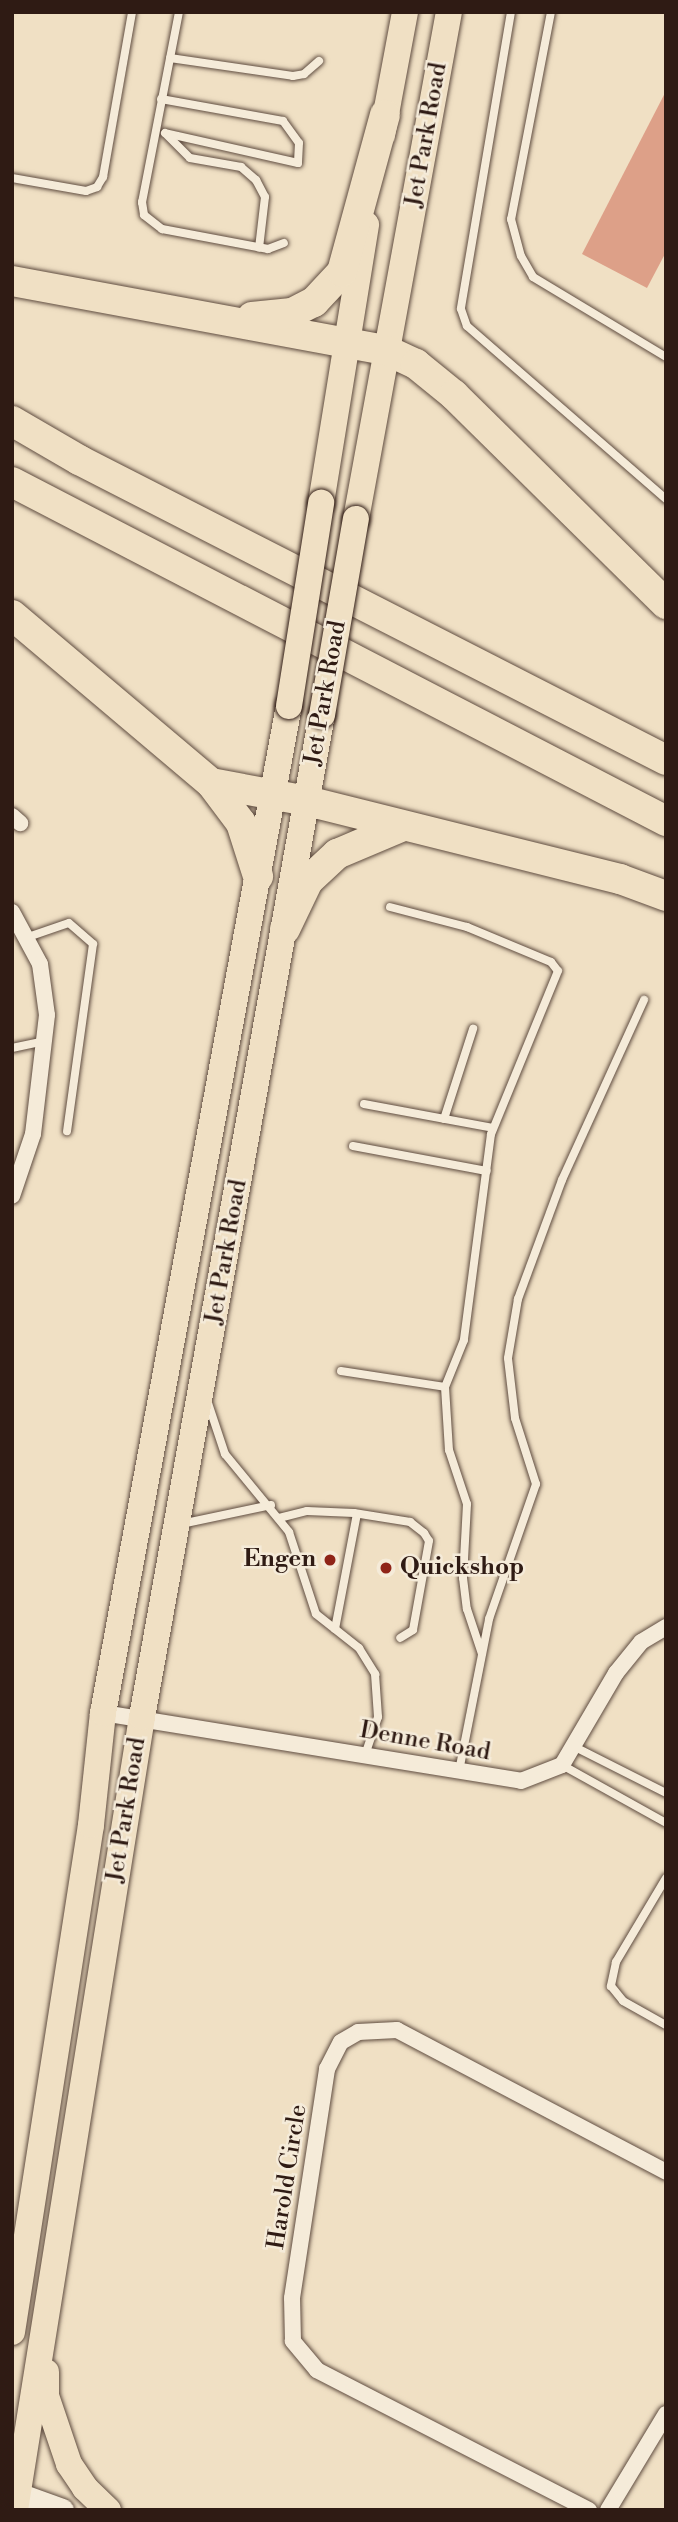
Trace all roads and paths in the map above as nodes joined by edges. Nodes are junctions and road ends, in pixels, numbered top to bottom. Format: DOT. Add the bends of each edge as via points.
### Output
graph roads {
  1 [pos="132,12"];
  2 [pos="179,12"];
  3 [pos="405,12"];
  4 [pos="449,12"];
  5 [pos="511,12"];
  6 [pos="551,12"];
  7 [pos="170,58"];
  8 [pos="319,61"];
  9 [pos="161,99"];
  10 [pos="385,115"];
  11 [pos="157,127"];
  12 [pos="165,133"];
  13 [pos="12,178"];
  14 [pos="284,243"];
  15 [pos="260,248"];
  16 [pos="12,281"];
  17 [pos="192,313"];
  18 [pos="346,345"];
  19 [pos="388,351"];
  20 [pos="666,357"];
  21 [pos="12,421"];
  22 [pos="12,482"];
  23 [pos="666,499"];
  24 [pos="666,604"];
  25 [pos="12,615"];
  26 [pos="666,760"];
  27 [pos="211,783"];
  28 [pos="272,795"];
  29 [pos="307,801"];
  30 [pos="666,821"];
  31 [pos="403,827"];
  32 [pos="258,876"];
  33 [pos="666,896"];
  34 [pos="390,907"];
  35 [pos="12,912"];
  36 [pos="285,929"];
  37 [pos="29,937"];
  38 [pos="644,1000"];
  39 [pos="474,1029"];
  40 [pos="47,1040"];
  41 [pos="12,1048"];
  42 [pos="364,1104"];
  43 [pos="444,1119"];
  44 [pos="494,1128"];
  45 [pos="67,1131"];
  46 [pos="353,1146"];
  47 [pos="487,1171"];
  48 [pos="12,1196"];
  49 [pos="341,1371"];
  50 [pos="203,1385"];
  51 [pos="445,1387"];
  52 [pos="271,1506"];
  53 [pos="358,1514"];
  54 [pos="279,1518"];
  55 [pos="176,1525"];
  56 [pos="666,1628"];
  57 [pos="335,1629"];
  58 [pos="400,1638"];
  59 [pos="482,1656"];
  60 [pos="103,1713"];
  61 [pos="142,1717"];
  62 [pos="575,1747"];
  63 [pos="365,1755"];
  64 [pos="562,1765"];
  65 [pos="458,1774"];
  66 [pos="666,1793"];
  67 [pos="666,1823"];
  68 [pos="666,1878"];
  69 [pos="666,2025"];
  70 [pos="666,2172"];
  71 [pos="45,2308"];
  72 [pos="12,2332"];
  73 [pos="666,2414"];
  74 [pos="15,2498"];
  75 [pos="62,2510"];
  76 [pos="108,2510"];
  77 [pos="589,2510"];
  78 [pos="608,2510"];
  1 -- 13 [label="lane" via="103,177 97,187 86,191"];
  2 -- 7 [label="lane"];
  3 -- 10 [label="main road, Jet Park Road"];
  4 -- 19 [label="main road, Jet Park Road"];
  5 -- 23 [label="lane" via="461,309 467,326"];
  6 -- 20 [label="lane" via="511,219 521,256 533,277"];
  7 -- 8 [label="lane" via="293,76 304,74"];
  7 -- 9 [label="lane"];
  9 -- 11 [label="lane"];
  9 -- 12 [label="lane" via="283,121 299,143 298,163"];
  10 -- 17 [label="highway" via="342,272 331,288 292,313 266,317"];
  10 -- 18 [label="main road, Jet Park Road"];
  11 -- 12 [label="lane"];
  11 -- 15 [label="lane" via="142,202 148,220 162,229"];
  12 -- 15 [label="lane" via="190,158 241,167 256,180 265,197"];
  14 -- 15 [label="lane"];
  16 -- 17 [label="highway"];
  17 -- 18 [label="highway"];
  18 -- 19 [label="highway"];
  18 -- 28 [label="main road, Jet Park Road, bridge"];
  19 -- 24 [label="highway" via="416,365 454,395"];
  19 -- 29 [label="main road, Jet Park Road, bridge"];
  21 -- 26 [label="highway" via="79,460"];
  22 -- 30 [label="highway"];
  25 -- 27 [label="highway"];
  27 -- 28 [label="highway"];
  27 -- 32 [label="highway" via="240,823"];
  28 -- 29 [label="highway"];
  28 -- 32 [label="main road, Jet Park Road"];
  29 -- 31 [label="highway"];
  29 -- 36 [label="main road, Jet Park Road"];
  31 -- 33 [label="highway" via="620,879"];
  31 -- 36 [label="highway" via="337,854 309,880"];
  32 -- 60 [label="main road, Jet Park Road"];
  34 -- 44 [label="lane" via="467,927 556,965"];
  35 -- 37 [label="street"];
  36 -- 50 [label="main road, Jet Park Road"];
  37 -- 40 [label="street" via="43,976"];
  37 -- 45 [label="lane" via="69,923 93,944"];
  38 -- 59 [label="lane" via="562,1180 518,1299 508,1358 515,1418 536,1484 500,1582"];
  39 -- 43 [label="lane"];
  40 -- 41 [label="lane"];
  40 -- 48 [label="street" via="33,1134"];
  42 -- 43 [label="lane"];
  43 -- 44 [label="lane"];
  44 -- 47 [label="lane"];
  46 -- 47 [label="lane"];
  47 -- 51 [label="lane" via="464,1340"];
  49 -- 51 [label="lane"];
  50 -- 52 [label="lane" via="225,1454"];
  50 -- 55 [label="main road, Jet Park Road"];
  51 -- 59 [label="lane" via="449,1450 467,1504 463,1578 467,1609"];
  52 -- 54 [label="lane"];
  52 -- 55 [label="lane"];
  53 -- 54 [label="lane" via="307,1511"];
  53 -- 57 [label="lane"];
  53 -- 58 [label="lane" via="410,1522 429,1541 413,1630"];
  54 -- 57 [label="lane" via="294,1545 316,1614"];
  55 -- 61 [label="main road, Jet Park Road"];
  56 -- 62 [label="street" via="641,1642 616,1673"];
  57 -- 63 [label="lane" via="359,1648 379,1690 378,1717"];
  59 -- 65 [label="lane"];
  60 -- 61 [label="street, Denne Road"];
  60 -- 72 [label="main road, Jet Park Road"];
  61 -- 63 [label="street, Denne Road"];
  61 -- 71 [label="main road, Jet Park Road"];
  62 -- 64 [label="street"];
  62 -- 66 [label="lane"];
  63 -- 65 [label="street, Denne Road"];
  64 -- 65 [label="street, Denne Road" via="521,1781"];
  64 -- 67 [label="lane"];
  68 -- 69 [label="lane" via="616,1962 611,1986 623,2001"];
  70 -- 77 [label="street, Harold Circle" via="397,2031 358,2032 341,2042 327,2069 292,2298 293,2341 317,2370"];
  71 -- 74 [label="main road, Jet Park Road"];
  71 -- 76 [label="main road" via="46,2396 52,2418 69,2464"];
  73 -- 78 [label="street"];
  74 -- 75 [label="main road"];
}
